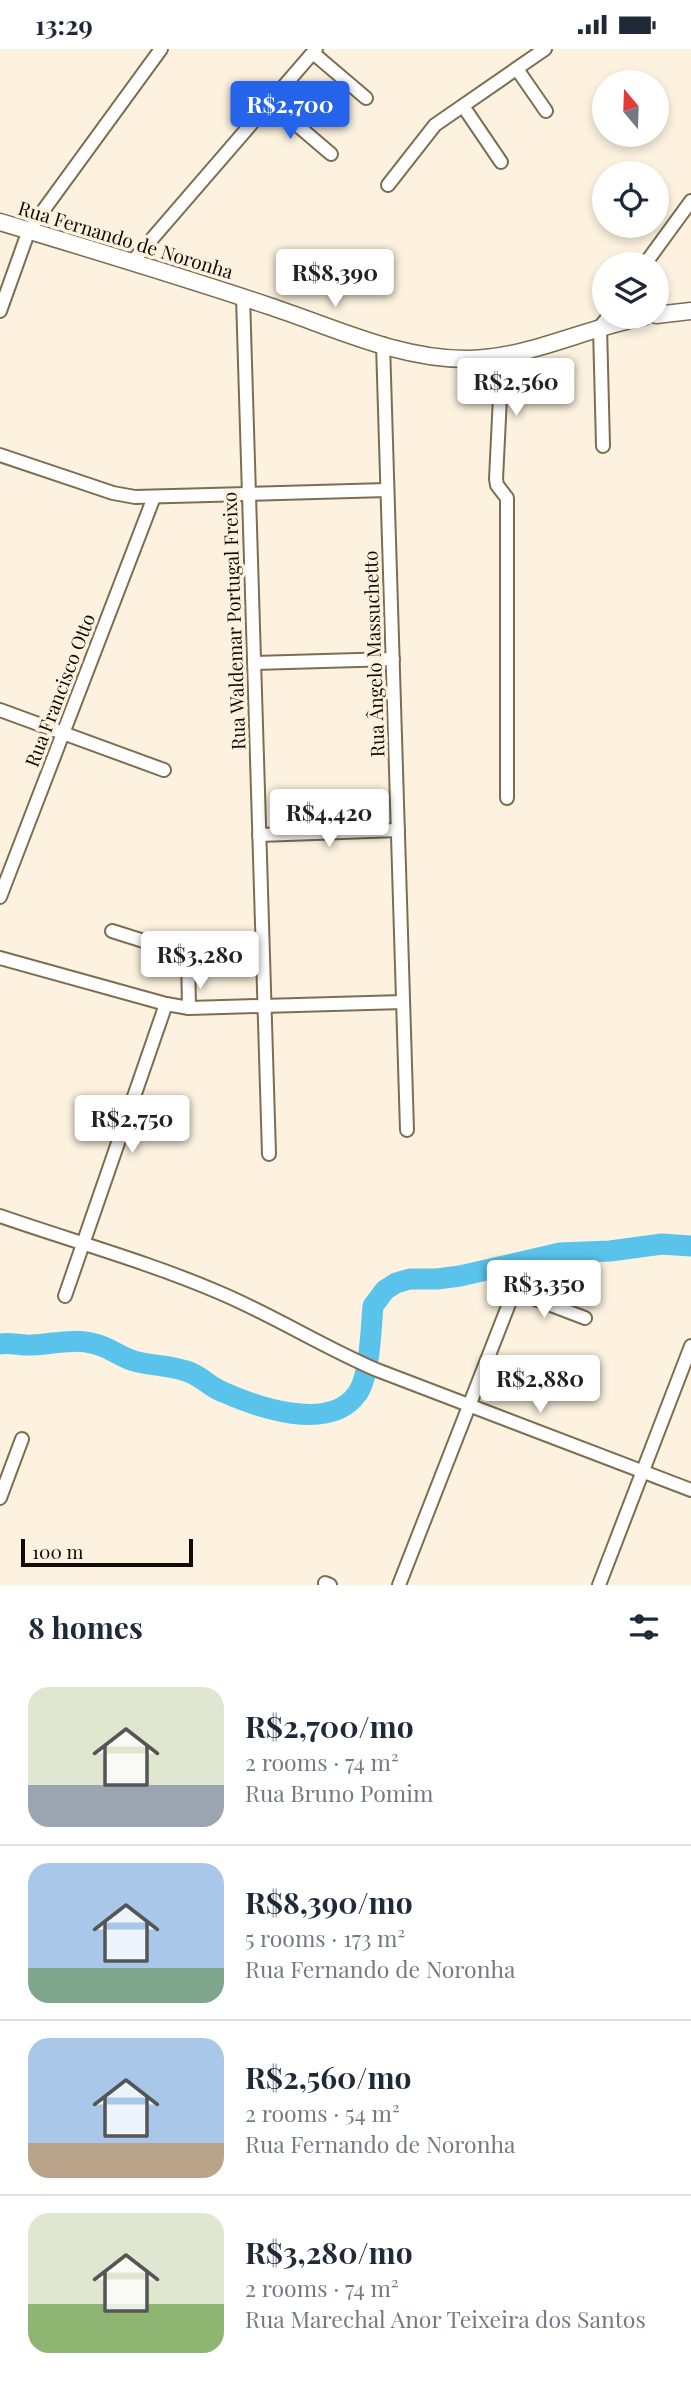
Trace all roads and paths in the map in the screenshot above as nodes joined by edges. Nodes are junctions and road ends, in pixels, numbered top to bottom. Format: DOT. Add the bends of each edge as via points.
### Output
graph roads {
  1 [pos="161,49"];
  2 [pos="545,49"];
  3 [pos="314,51"];
  4 [pos="517,69"];
  5 [pos="366,98"];
  6 [pos="270,102"];
  7 [pos="463,106"];
  8 [pos="546,111"];
  9 [pos="331,154"];
  10 [pos="501,162"];
  11 [pos="388,185"];
  12 [pos="691,201"];
  13 [pos="0,222"];
  14 [pos="29,230"];
  15 [pos="654,252"];
  16 [pos="132,262"];
  17 [pos="243,297"];
  18 [pos="0,311"];
  19 [pos="691,311"];
  20 [pos="669,314"];
  21 [pos="592,326"];
  22 [pos="604,329"];
  23 [pos="383,344"];
  24 [pos="502,356"];
  25 [pos="603,446"];
  26 [pos="0,455"];
  27 [pos="387,490"];
  28 [pos="249,494"];
  29 [pos="154,497"];
  30 [pos="393,659"];
  31 [pos="254,663"];
  32 [pos="0,710"];
  33 [pos="63,732"];
  34 [pos="164,770"];
  35 [pos="507,798"];
  36 [pos="398,830"];
  37 [pos="259,835"];
  38 [pos="0,897"];
  39 [pos="112,931"];
  40 [pos="0,958"];
  41 [pos="403,1002"];
  42 [pos="166,1004"];
  43 [pos="265,1006"];
  44 [pos="189,1008"];
  45 [pos="407,1130"];
  46 [pos="269,1154"];
  47 [pos="0,1216"];
  48 [pos="83,1244"];
  49 [pos="65,1296"];
  50 [pos="585,1318"];
  51 [pos="691,1346"];
  52 [pos="469,1405"];
  53 [pos="22,1439"];
  54 [pos="643,1472"];
  55 [pos="691,1490"];
  56 [pos="0,1498"];
  57 [pos="399,1585"];
  58 [pos="599,1585"];
  1 -- 14 [label="street"];
  2 -- 4 [label="street"];
  3 -- 5 [label="street"];
  3 -- 6 [label="street"];
  4 -- 7 [label="street"];
  4 -- 8 [label="street"];
  6 -- 9 [label="street"];
  6 -- 16 [label="street"];
  7 -- 10 [label="street"];
  7 -- 11 [label="street" via="435,125"];
  12 -- 15 [label="street"];
  13 -- 14 [label="main road, Rua Fernando de Noronha"];
  14 -- 16 [label="main road, Rua Fernando de Noronha"];
  14 -- 18 [label="street"];
  16 -- 17 [label="main road, Rua Fernando de Noronha"];
  17 -- 23 [label="main road, Rua Fernando de Noronha"];
  17 -- 28 [label="street, Rua Waldemar Portugal Freixo"];
  19 -- 20 [label="main road"];
  21 -- 24 [label="main road, Rua Fernando de Noronha"];
  22 -- 25 [label="street"];
  23 -- 24 [label="main road, Rua Fernando de Noronha" via="447,358"];
  23 -- 27 [label="street, Rua Ângelo Massuchetto"];
  24 -- 35 [label="street" via="496,479 507,498"];
  26 -- 29 [label="street" via="113,493"];
  27 -- 28 [label="street"];
  27 -- 30 [label="street, Rua Ângelo Massuchetto"];
  28 -- 29 [label="street"];
  28 -- 31 [label="street, Rua Waldemar Portugal Freixo"];
  29 -- 33 [label="street, Rua Francisco Otto"];
  30 -- 31 [label="street"];
  30 -- 36 [label="street, Rua Ângelo Massuchetto"];
  31 -- 37 [label="street, Rua Waldemar Portugal Freixo"];
  32 -- 33 [label="street"];
  33 -- 34 [label="street"];
  33 -- 38 [label="street, Rua Francisco Otto"];
  36 -- 37 [label="street"];
  36 -- 41 [label="street, Rua Ângelo Massuchetto"];
  37 -- 43 [label="street, Rua Waldemar Portugal Freixo"];
  39 -- 44 [label="street" via="188,955"];
  40 -- 42 [label="street"];
  41 -- 43 [label="street"];
  41 -- 45 [label="street, Rua Ângelo Massuchetto"];
  42 -- 44 [label="street"];
  42 -- 48 [label="street"];
  43 -- 44 [label="street"];
  43 -- 46 [label="street, Rua Waldemar Portugal Freixo"];
  47 -- 48 [label="street"];
  48 -- 49 [label="street"];
  48 -- 52 [label="street" via="215,1290 363,1364"];
  50 -- 52 [label="street" via="514,1291"];
  51 -- 54 [label="street"];
  52 -- 54 [label="street"];
  52 -- 57 [label="street"];
  53 -- 56 [label="street"];
  54 -- 55 [label="street"];
  54 -- 58 [label="street"];
}
